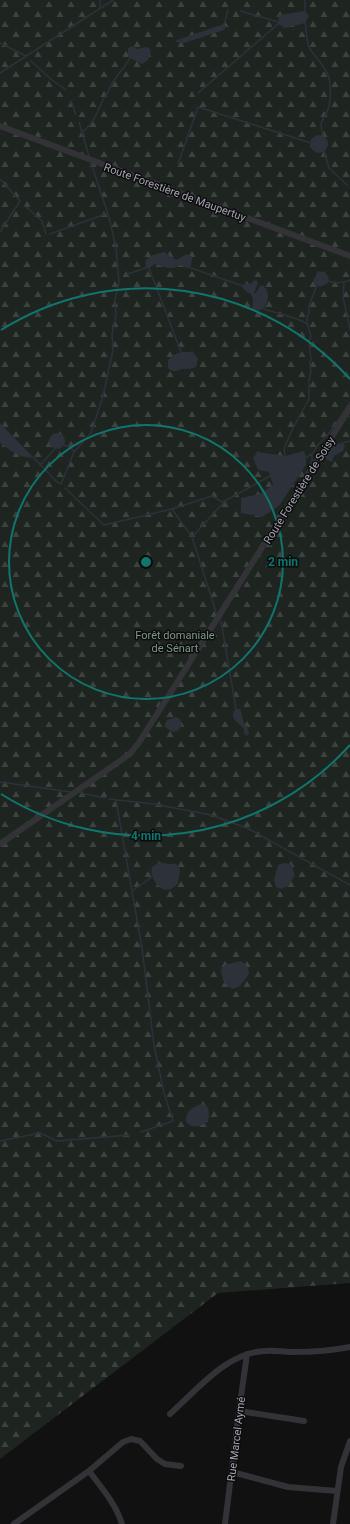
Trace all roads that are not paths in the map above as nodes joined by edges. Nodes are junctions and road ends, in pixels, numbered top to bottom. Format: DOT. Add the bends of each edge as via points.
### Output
graph roads {
  1 [pos="0,126"];
  2 [pos="350,256"];
  3 [pos="350,408"];
  4 [pos="0,844"];
  5 [pos="350,1347"];
  6 [pos="247,1354"];
  7 [pos="238,1411"];
  8 [pos="170,1414"];
  9 [pos="304,1421"];
  10 [pos="350,1441"];
  11 [pos="181,1466"];
  12 [pos="89,1471"];
  13 [pos="232,1472"];
  14 [pos="337,1491"];
  15 [pos="14,1524"];
  16 [pos="122,1524"];
  17 [pos="225,1524"];
  18 [pos="333,1524"];
  1 -- 2 [label="street, Route Forestière de Maupertuy"];
  3 -- 4 [label="street, Route Forestière de Soisy" via="150,728 130,754"];
  5 -- 6 [label="street" via="322,1351 264,1351"];
  6 -- 7 [label="street, Rue Marcel Aymé"];
  6 -- 8 [label="street" via="225,1365"];
  7 -- 9 [label="street"];
  7 -- 13 [label="street, Rue Marcel Aymé"];
  10 -- 14 [label="street" via="341,1467"];
  11 -- 12 [label="street" via="165,1464 140,1441 131,1439 123,1442"];
  12 -- 15 [label="street"];
  12 -- 16 [label="street" via="107,1494"];
  13 -- 14 [label="street" via="288,1487"];
  13 -- 17 [label="street, Rue Marcel Aymé"];
  14 -- 18 [label="street"];
}
